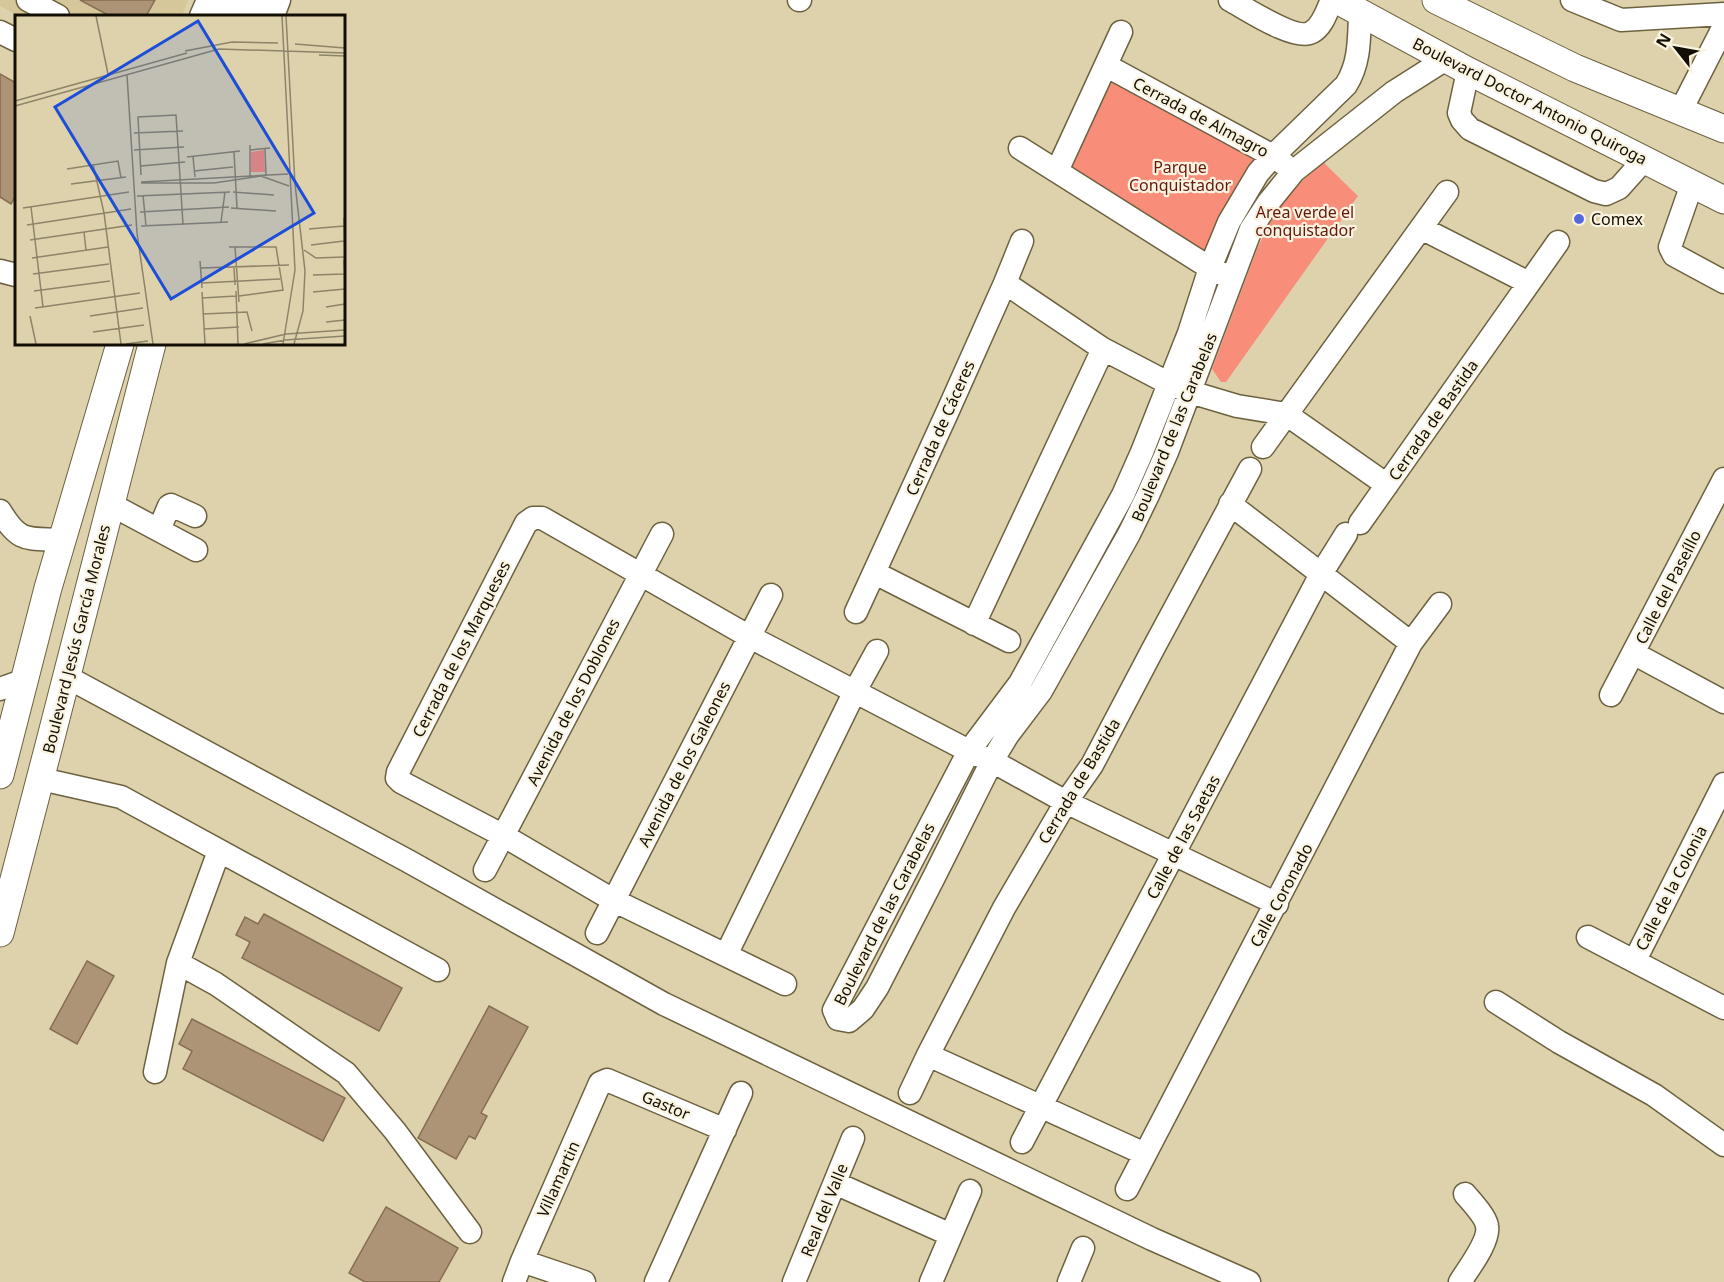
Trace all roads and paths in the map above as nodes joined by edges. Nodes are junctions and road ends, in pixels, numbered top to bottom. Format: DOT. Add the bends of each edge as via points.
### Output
graph roads {
  1 [pos="28,0"];
  2 [pos="208,0"];
  3 [pos="230,0"];
  4 [pos="255,0"];
  5 [pos="279,0"];
  6 [pos="1230,0"];
  7 [pos="1335,0"];
  8 [pos="1436,0"];
  9 [pos="1572,0"];
  10 [pos="1360,13"];
  11 [pos="1724,14"];
  12 [pos="56,15"];
  13 [pos="201,15"];
  14 [pos="224,15"];
  15 [pos="248,15"];
  16 [pos="273,15"];
  17 [pos="1724,26"];
  18 [pos="0,32"];
  19 [pos="1122,32"];
  20 [pos="15,40"];
  21 [pos="1457,65"];
  22 [pos="1107,66"];
  23 [pos="1680,112"];
  24 [pos="1724,129"];
  25 [pos="1020,148"];
  26 [pos="1273,156"];
  27 [pos="1644,160"];
  28 [pos="1057,171"];
  29 [pos="1294,171"];
  30 [pos="1692,184"];
  31 [pos="1447,192"];
  32 [pos="1724,200"];
  33 [pos="1421,228"];
  34 [pos="1022,241"];
  35 [pos="1558,242"];
  36 [pos="1210,268"];
  37 [pos="0,271"];
  38 [pos="15,275"];
  39 [pos="1233,278"];
  40 [pos="1724,282"];
  41 [pos="1005,283"];
  42 [pos="1529,283"];
  43 [pos="120,345"];
  44 [pos="152,345"];
  45 [pos="1103,349"];
  46 [pos="1168,383"];
  47 [pos="1190,392"];
  48 [pos="1286,414"];
  49 [pos="1263,447"];
  50 [pos="1250,469"];
  51 [pos="1724,479"];
  52 [pos="1387,485"];
  53 [pos="110,504"];
  54 [pos="1230,504"];
  55 [pos="0,511"];
  56 [pos="195,516"];
  57 [pos="159,530"];
  58 [pos="662,534"];
  59 [pos="63,540"];
  60 [pos="196,550"];
  61 [pos="640,573"];
  62 [pos="875,573"];
  63 [pos="1321,574"];
  64 [pos="771,595"];
  65 [pos="1440,603"];
  66 [pos="856,612"];
  67 [pos="974,624"];
  68 [pos="750,637"];
  69 [pos="1009,641"];
  70 [pos="1411,643"];
  71 [pos="877,651"];
  72 [pos="1633,654"];
  73 [pos="67,677"];
  74 [pos="12,684"];
  75 [pos="855,691"];
  76 [pos="1611,695"];
  77 [pos="1724,702"];
  78 [pos="969,751"];
  79 [pos="2,755"];
  80 [pos="992,761"];
  81 [pos="41,779"];
  82 [pos="1724,784"];
  83 [pos="1066,802"];
  84 [pos="504,836"];
  85 [pos="219,851"];
  86 [pos="1174,854"];
  87 [pos="485,870"];
  88 [pos="614,900"];
  89 [pos="1277,904"];
  90 [pos="0,933"];
  91 [pos="597,933"];
  92 [pos="1588,937"];
  93 [pos="726,955"];
  94 [pos="1635,960"];
  95 [pos="178,963"];
  96 [pos="438,970"];
  97 [pos="785,984"];
  98 [pos="1496,1002"];
  99 [pos="1724,1008"];
  100 [pos="928,1055"];
  101 [pos="155,1072"];
  102 [pos="607,1080"];
  103 [pos="741,1093"];
  104 [pos="910,1093"];
  105 [pos="1041,1106"];
  106 [pos="725,1130"];
  107 [pos="854,1138"];
  108 [pos="1022,1142"];
  109 [pos="1724,1145"];
  110 [pos="1145,1154"];
  111 [pos="835,1183"];
  112 [pos="1127,1189"];
  113 [pos="970,1191"];
  114 [pos="1465,1194"];
  115 [pos="470,1232"];
  116 [pos="951,1235"];
  117 [pos="1083,1248"];
  118 [pos="518,1271"];
  119 [pos="584,1282"];
  120 [pos="656,1282"];
  121 [pos="794,1282"];
  122 [pos="930,1282"];
  123 [pos="1069,1282"];
  124 [pos="1249,1282"];
  125 [pos="1460,1282"];
  1 -- 12 [label="street"];
  2 -- 13 [label="street"];
  3 -- 14 [label="main road"];
  4 -- 15 [label="main road"];
  5 -- 16 [label="street"];
  6 -- 7 [label="street" via="1302,35 1321,23"];
  7 -- 10 [label="main road, Boulevard Doctor Antonio Quiroga"];
  8 -- 23 [label="main road" via="1575,68"];
  9 -- 11 [label="street" via="1622,20"];
  10 -- 21 [label="main road, Boulevard Doctor Antonio Quiroga"];
  10 -- 26 [label="street, Boulevard de las Carabelas" via="1359,53 1346,85"];
  17 -- 23 [label="street"];
  18 -- 20 [label="street"];
  19 -- 22 [label="street"];
  21 -- 27 [label="main road, Boulevard Doctor Antonio Quiroga"];
  21 -- 27 [label="street" via="1459,113 1470,129 1606,194 1619,188"];
  21 -- 29 [label="street, Boulevard de las Carabelas" via="1394,92"];
  22 -- 26 [label="street, Cerrada de Almagro"];
  22 -- 28 [label="street"];
  23 -- 24 [label="main road"];
  25 -- 28 [label="street"];
  26 -- 29 [label="street, Cerrada de Almagro"];
  26 -- 36 [label="street, Boulevard de las Carabelas" via="1258,173 1229,222"];
  27 -- 30 [label="main road, Boulevard Doctor Antonio Quiroga"];
  28 -- 36 [label="street"];
  29 -- 39 [label="street, Boulevard de las Carabelas" via="1251,230"];
  30 -- 32 [label="main road, Boulevard Doctor Antonio Quiroga"];
  30 -- 40 [label="street" via="1670,247 1674,255"];
  31 -- 33 [label="street"];
  33 -- 42 [label="street"];
  33 -- 48 [label="street"];
  34 -- 41 [label="street, Cerrada de Cáceres"];
  35 -- 42 [label="street, Cerrada de Bastida"];
  36 -- 39 [label="street"];
  36 -- 46 [label="street, Boulevard de las Carabelas"];
  37 -- 38 [label="street"];
  39 -- 47 [label="street, Boulevard de las Carabelas"];
  41 -- 45 [label="street"];
  41 -- 62 [label="street, Cerrada de Cáceres"];
  42 -- 52 [label="street, Cerrada de Bastida"];
  43 -- 59 [label="main road"];
  44 -- 53 [label="main road, Boulevard Jesús García Morales"];
  45 -- 46 [label="street"];
  45 -- 67 [label="street"];
  46 -- 47 [label="street, Cerrada de Bastida"];
  46 -- 78 [label="street, Boulevard de las Carabelas" via="1123,495 1020,682"];
  47 -- 48 [label="street, Cerrada de Bastida"];
  47 -- 80 [label="street, Boulevard de las Carabelas" via="1129,534 1041,691"];
  48 -- 49 [label="street"];
  48 -- 52 [label="street, Cerrada de Bastida"];
  50 -- 54 [label="street, Cerrada de Bastida"];
  51 -- 72 [label="street, Calle del Paseíllo"];
  52 -- 63 [label="street, Calle de las Saetas"];
  53 -- 57 [label="street"];
  53 -- 73 [label="main road, Boulevard Jesús García Morales"];
  54 -- 63 [label="street"];
  54 -- 83 [label="street, Cerrada de Bastida" via="1092,765"];
  55 -- 59 [label="street" via="19,536"];
  56 -- 57 [label="street" via="171,505"];
  57 -- 60 [label="street"];
  58 -- 61 [label="street, Avenida de los Doblones"];
  59 -- 74 [label="main road"];
  61 -- 68 [label="street, Cerrada de los Marqueses"];
  61 -- 84 [label="street, Avenida de los Doblones"];
  61 -- 84 [label="street, Cerrada de los Marqueses" via="542,518 533,518 526,524 397,778"];
  62 -- 66 [label="street, Cerrada de Cáceres"];
  62 -- 67 [label="street"];
  63 -- 70 [label="street"];
  63 -- 86 [label="street, Calle de las Saetas"];
  64 -- 68 [label="street, Avenida de los Galeones"];
  65 -- 70 [label="street, Calle Coronado"];
  67 -- 69 [label="street"];
  68 -- 75 [label="street, Cerrada de los Marqueses"];
  68 -- 88 [label="street, Avenida de los Galeones"];
  70 -- 89 [label="street, Calle Coronado"];
  71 -- 75 [label="street"];
  72 -- 76 [label="street, Calle del Paseíllo"];
  72 -- 77 [label="street"];
  73 -- 81 [label="main road, Boulevard Jesús García Morales"];
  73 -- 124 [label="street" via="664,1004"];
  74 -- 79 [label="main road"];
  75 -- 78 [label="street, Cerrada de los Marqueses"];
  75 -- 93 [label="street"];
  78 -- 80 [label="street, Cerrada de los Marqueses"];
  78 -- 80 [label="street, Boulevard de las Carabelas" via="834,1010 838,1019 849,1021 877,988"];
  80 -- 83 [label="street, Cerrada de los Marqueses"];
  81 -- 85 [label="street" via="121,797"];
  81 -- 90 [label="main road, Boulevard Jesús García Morales"];
  82 -- 94 [label="street, Calle de la Colonia"];
  83 -- 86 [label="street, Cerrada de los Marqueses"];
  83 -- 100 [label="street, Cerrada de Bastida" via="1004,908"];
  84 -- 87 [label="street, Avenida de los Doblones"];
  84 -- 88 [label="street, Cerrada de los Marqueses"];
  85 -- 95 [label="street"];
  85 -- 96 [label="street"];
  86 -- 89 [label="street, Cerrada de los Marqueses"];
  86 -- 105 [label="street, Calle de las Saetas"];
  88 -- 91 [label="street, Avenida de los Galeones"];
  88 -- 93 [label="street, Cerrada de los Marqueses"];
  89 -- 110 [label="street, Calle Coronado"];
  92 -- 94 [label="street"];
  93 -- 97 [label="street, Cerrada de los Marqueses"];
  94 -- 99 [label="street"];
  95 -- 101 [label="street"];
  95 -- 115 [label="street" via="216,984 346,1073"];
  98 -- 109 [label="street" via="1654,1095"];
  100 -- 104 [label="street, Cerrada de Bastida"];
  100 -- 105 [label="street"];
  102 -- 106 [label="street, Gastor"];
  102 -- 118 [label="street, Villamartin" via="600,1083"];
  103 -- 106 [label="street"];
  105 -- 108 [label="street, Calle de las Saetas"];
  105 -- 110 [label="street"];
  106 -- 120 [label="street"];
  107 -- 111 [label="street, Real del Valle"];
  110 -- 112 [label="street, Calle Coronado"];
  111 -- 116 [label="street"];
  111 -- 121 [label="street, Real del Valle"];
  113 -- 116 [label="street"];
  114 -- 125 [label="street" via="1487,1226 1485,1239"];
  116 -- 122 [label="street"];
  117 -- 123 [label="street"];
  118 -- 119 [label="street"];
}
